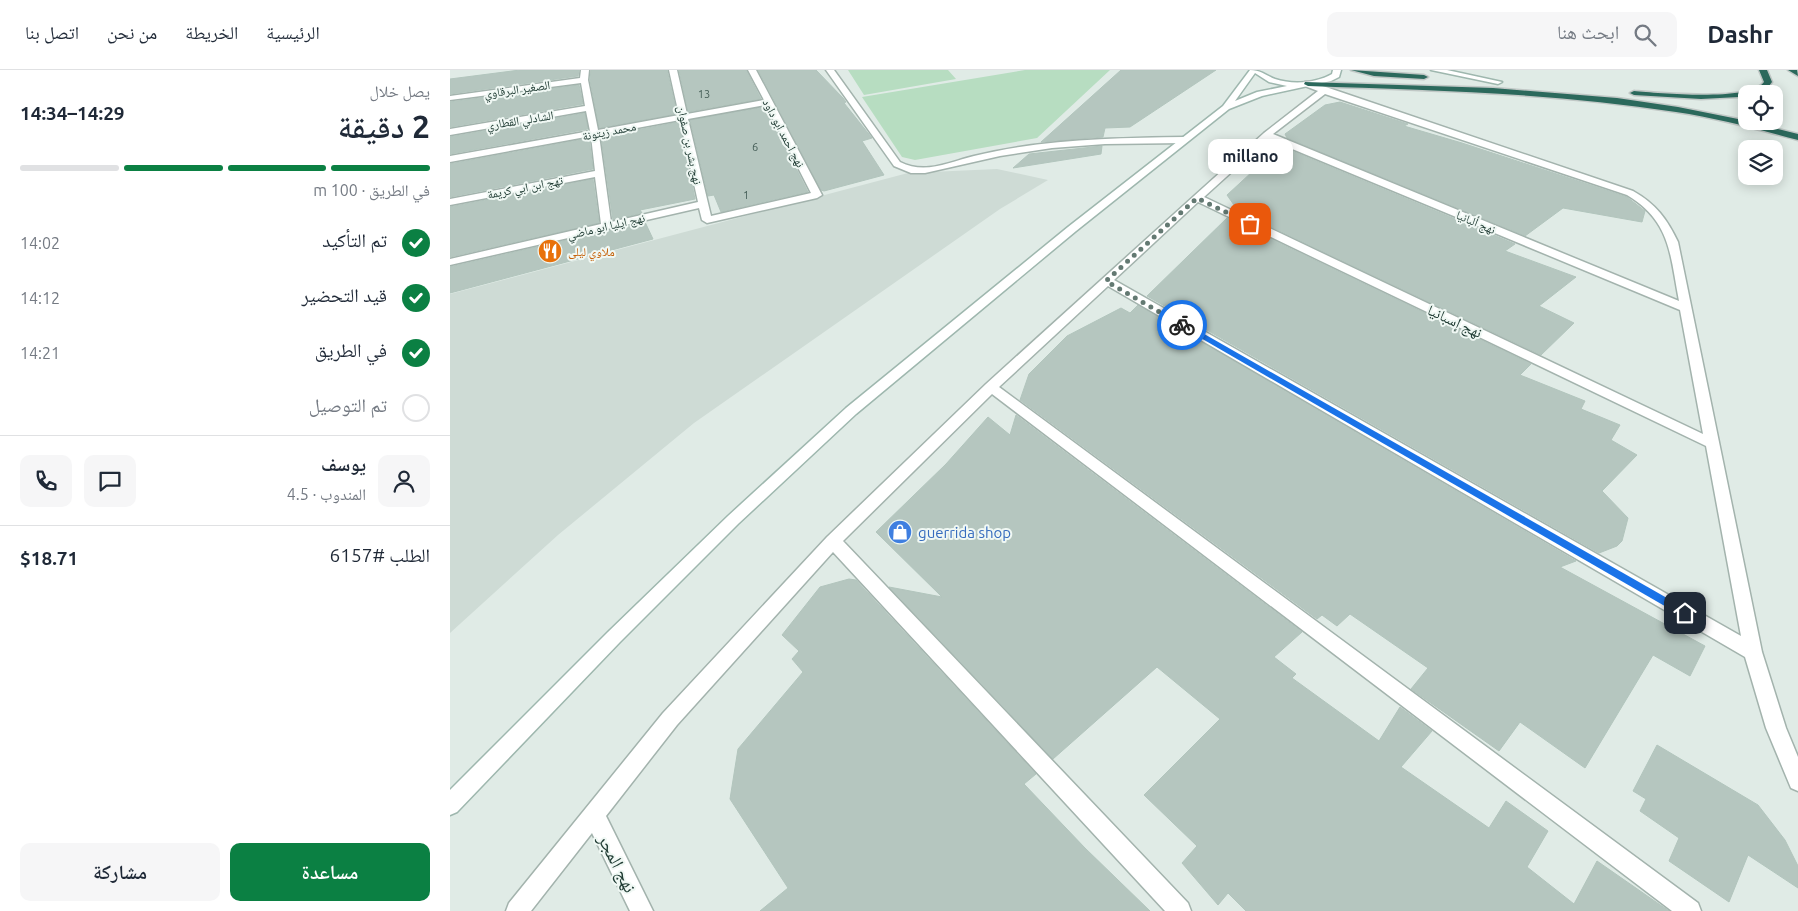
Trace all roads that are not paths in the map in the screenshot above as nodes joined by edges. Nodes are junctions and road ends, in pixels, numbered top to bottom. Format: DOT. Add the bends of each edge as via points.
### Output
graph roads {
  1 [pos="584,70"];
  2 [pos="673,70"];
  3 [pos="752,70"];
  4 [pos="830,70"];
  5 [pos="1255,70"];
  6 [pos="1337,70"];
  7 [pos="1355,70"];
  8 [pos="1435,70"];
  9 [pos="1763,70"];
  10 [pos="1792,70"];
  11 [pos="1798,74"];
  12 [pos="584,80"];
  13 [pos="1498,82"];
  14 [pos="1308,84"];
  15 [pos="1324,91"];
  16 [pos="1615,92"];
  17 [pos="1624,92"];
  18 [pos="450,98"];
  19 [pos="767,102"];
  20 [pos="590,108"];
  21 [pos="1226,108"];
  22 [pos="684,117"];
  23 [pos="450,132"];
  24 [pos="595,134"];
  25 [pos="1266,135"];
  26 [pos="1798,137"];
  27 [pos="1186,140"];
  28 [pos="450,159"];
  29 [pos="600,173"];
  30 [pos="1197,198"];
  31 [pos="450,202"];
  32 [pos="703,204"];
  33 [pos="707,220"];
  34 [pos="606,226"];
  35 [pos="450,262"];
  36 [pos="1106,281"];
  37 [pos="1685,308"];
  38 [pos="991,387"];
  39 [pos="1713,444"];
  40 [pos="833,541"];
  41 [pos="1753,652"];
  42 [pos="1798,781"];
  43 [pos="450,805"];
  44 [pos="594,815"];
  45 [pos="517,911"];
  46 [pos="642,911"];
  47 [pos="1180,911"];
  48 [pos="1690,911"];
  1 -- 12 [label="street"];
  2 -- 22 [label="street, نهج بشر بن صفوان"];
  3 -- 19 [label="street, نهج احمد ابو داود"];
  4 -- 27 [label="street" via="897,164 912,171 1050,145"];
  5 -- 14 [label="street" via="1273,80"];
  5 -- 21 [label="street"];
  6 -- 14 [label="street" via="1330,80"];
  7 -- 13 [label="highway"];
  8 -- 13 [label="street"];
  9 -- 17 [label="highway" via="1768,82 1762,89 1746,94 1698,97"];
  10 -- 11 [label="highway"];
  12 -- 18 [label="street, الصغير البرقاوي"];
  12 -- 20 [label="street"];
  13 -- 16 [label="highway"];
  14 -- 15 [label="street"];
  14 -- 21 [label="street" via="1260,94"];
  14 -- 26 [label="highway" via="1609,99 1691,110"];
  15 -- 25 [label="street"];
  15 -- 37 [label="street" via="1584,177 1646,202 1661,217 1673,242"];
  19 -- 22 [label="street, محمد زيتونة"];
  19 -- 33 [label="street, نهج احمد ابو داود" via="817,195"];
  20 -- 23 [label="street, الشادلي القطاري"];
  20 -- 24 [label="street"];
  21 -- 27 [label="street"];
  22 -- 24 [label="street, محمد زيتونة"];
  22 -- 32 [label="street, نهج بشر بن صفوان"];
  24 -- 28 [label="street, محمد زيتونة"];
  24 -- 29 [label="street"];
  25 -- 30 [label="street"];
  25 -- 37 [label="street, نهج ألبانيا"];
  27 -- 43 [label="street" via="850,411 614,637"];
  29 -- 31 [label="street, تهج ابن ابي كريمة"];
  29 -- 34 [label="street"];
  30 -- 36 [label="street"];
  30 -- 39 [label="street, نهج إسبانيا"];
  32 -- 33 [label="street, نهج بشر بن صفوان"];
  32 -- 34 [label="street, نهج ايليا ابو ماضي"];
  34 -- 35 [label="street, نهج ايليا ابو ماضي"];
  36 -- 38 [label="street"];
  36 -- 41 [label="street"];
  37 -- 39 [label="street"];
  38 -- 40 [label="street"];
  38 -- 48 [label="street"];
  39 -- 41 [label="street"];
  40 -- 44 [label="street" via="670,719"];
  40 -- 47 [label="street"];
  41 -- 42 [label="street" via="1776,728"];
  44 -- 45 [label="street"];
  44 -- 46 [label="street, نهج المجر"];
}
